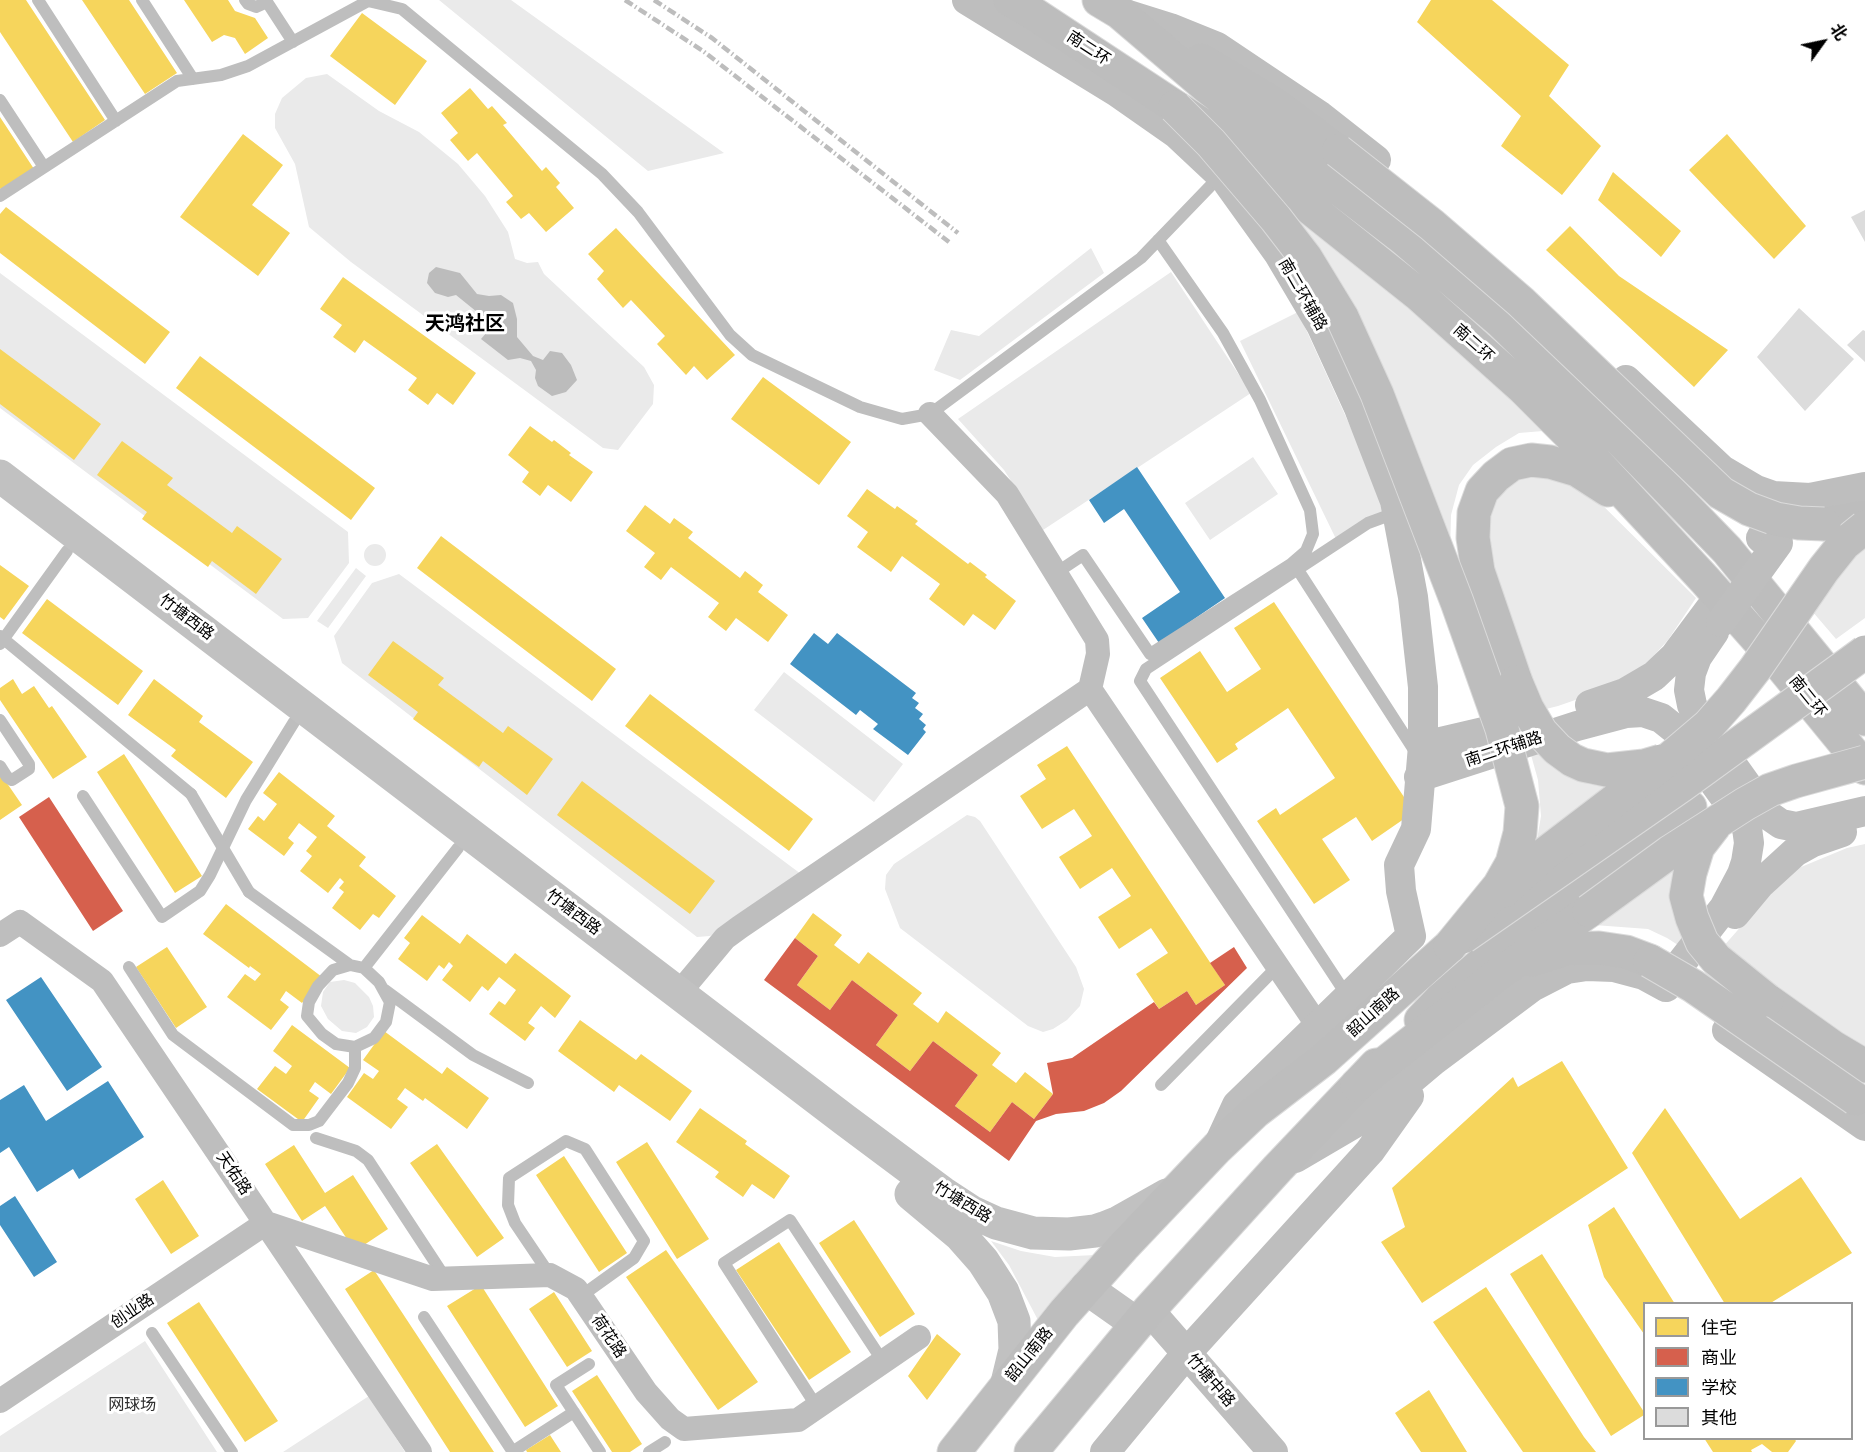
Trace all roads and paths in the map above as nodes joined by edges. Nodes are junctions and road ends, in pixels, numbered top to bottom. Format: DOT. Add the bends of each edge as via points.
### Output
graph roads {
  1 [pos="38,0"];
  2 [pos="142,0"];
  3 [pos="245,0"];
  4 [pos="967,0"];
  5 [pos="1010,0"];
  6 [pos="1121,4"];
  7 [pos="293,42"];
  8 [pos="193,79"];
  9 [pos="0,100"];
  10 [pos="1175,107"];
  11 [pos="116,121"];
  12 [pos="44,167"];
  13 [pos="1223,177"];
  14 [pos="0,196"];
  15 [pos="1158,240"];
  16 [pos="930,414"];
  17 [pos="0,476"];
  18 [pos="1865,486"];
  19 [pos="1800,498"];
  20 [pos="0,500"];
  21 [pos="1398,512"];
  22 [pos="1865,517"];
  23 [pos="1650,522"];
  24 [pos="1865,527"];
  25 [pos="67,551"];
  26 [pos="1298,570"];
  27 [pos="1056,573"];
  28 [pos="1716,616"];
  29 [pos="1,640"];
  30 [pos="1865,652"];
  31 [pos="1697,657"];
  32 [pos="1865,680"];
  33 [pos="1660,684"];
  34 [pos="1090,689"];
  35 [pos="1626,713"];
  36 [pos="1865,719"];
  37 [pos="0,720"];
  38 [pos="294,722"];
  39 [pos="1681,735"];
  40 [pos="1421,761"];
  41 [pos="1865,762"];
  42 [pos="0,766"];
  43 [pos="1865,768"];
  44 [pos="82,796"];
  45 [pos="1865,816"];
  46 [pos="1766,838"];
  47 [pos="458,848"];
  48 [pos="10,928"];
  49 [pos="1450,946"];
  50 [pos="350,965"];
  51 [pos="1278,966"];
  52 [pos="129,967"];
  53 [pos="364,968"];
  54 [pos="1500,973"];
  55 [pos="1663,979"];
  56 [pos="382,987"];
  57 [pos="679,993"];
  58 [pos="1347,997"];
  59 [pos="1318,1026"];
  60 [pos="355,1047"];
  61 [pos="1433,1061"];
  62 [pos="1865,1066"];
  63 [pos="528,1083"];
  64 [pos="1161,1085"];
  65 [pos="1357,1085"];
  66 [pos="1862,1110"];
  67 [pos="316,1138"];
  68 [pos="1217,1148"];
  69 [pos="1278,1168"];
  70 [pos="1179,1188"];
  71 [pos="266,1223"];
  72 [pos="550,1275"];
  73 [pos="446,1279"];
  74 [pos="1086,1288"];
  75 [pos="581,1296"];
  76 [pos="424,1317"];
  77 [pos="1143,1317"];
  78 [pos="152,1333"];
  79 [pos="919,1337"];
  80 [pos="878,1354"];
  81 [pos="1186,1354"];
  82 [pos="589,1364"];
  83 [pos="1007,1383"];
  84 [pos="0,1401"];
  85 [pos="817,1407"];
  86 [pos="574,1412"];
  87 [pos="665,1442"];
  88 [pos="232,1452"];
  89 [pos="420,1452"];
  90 [pos="512,1452"];
  91 [pos="600,1452"];
  92 [pos="649,1452"];
  93 [pos="954,1452"];
  94 [pos="1031,1452"];
  95 [pos="1105,1452"];
  96 [pos="1273,1452"];
  1 -- 11 [label="lane"];
  2 -- 8 [label="lane"];
  3 -- 7 [label="lane" via="256,7 267,2"];
  4 -- 13 [label="street, 南二环辅路" via="1117,92 1178,135"];
  5 -- 10 [label="main road, 南二环"];
  6 -- 19 [label="street" via="1217,46 1320,116 1500,262 1722,470 1755,490"];
  6 -- 22 [label="main road, bridge" via="1275,104 1432,225 1521,302 1721,493 1749,509 1799,523 1824,524"];
  6 -- 36 [label="main road, 南二环" via="1207,87 1404,239 1501,322 1727,550"];
  7 -- 8 [label="lane" via="248,66"];
  7 -- 16 [label="lane" via="368,2 402,9 602,174 638,212 730,335 752,356 860,407 902,418"];
  8 -- 11 [label="lane" via="177,81"];
  9 -- 12 [label="lane"];
  10 -- 13 [label="street, 南二环辅路"];
  10 -- 23 [label="main road, 南二环" via="1221,137 1418,294 1524,389"];
  10 -- 49 [label="main road, bridge" via="1276,219 1306,258 1342,317 1377,394 1502,729 1522,806 1520,833 1512,863 1499,886"];
  11 -- 12 [label="lane"];
  12 -- 14 [label="lane"];
  13 -- 15 [label="lane"];
  13 -- 21 [label="street, 南二环辅路" via="1279,254 1321,325 1359,408"];
  15 -- 16 [label="lane" via="1141,258"];
  15 -- 27 [label="lane" via="1223,333 1260,400 1310,510 1313,534 1306,551 1291,564 1150,654 1083,555"];
  16 -- 27 [label="street" via="1007,494"];
  17 -- 57 [label="main road, 竹塘西路"];
  18 -- 19 [label="street"];
  19 -- 28 [label="street, 南二环辅路, bridge"];
  20 -- 25 [label="main road, 竹塘西路"];
  21 -- 26 [label="lane" via="1368,523"];
  21 -- 40 [label="street, 南二环辅路" via="1423,687"];
  23 -- 39 [label="main road, bridge" via="1577,470 1531,460 1512,464 1482,491 1474,513 1473,538 1478,571 1516,682 1541,732 1557,749 1582,765 1607,770 1644,766"];
  23 -- 43 [label="main road, 南二环" via="1783,668"];
  24 -- 39 [label="main road, bridge" via="1844,544 1824,569 1731,700 1709,724"];
  25 -- 29 [label="lane"];
  25 -- 38 [label="main road, 竹塘西路"];
  26 -- 40 [label="lane"];
  26 -- 58 [label="lane" via="1146,669 1140,681"];
  27 -- 34 [label="street" via="1097,640"];
  28 -- 31 [label="street, 南二环辅路"];
  28 -- 33 [label="street"];
  29 -- 50 [label="lane, bridge" via="190,794 249,892"];
  30 -- 49 [label="main road, 韶山南路, bridge"];
  31 -- 33 [label="street"];
  31 -- 39 [label="street, 南二环辅路" via="1689,690 1692,705"];
  32 -- 65 [label="main road" via="1509,940 1440,1000"];
  33 -- 35 [label="street"];
  33 -- 39 [label="street"];
  33 -- 40 [label="street"];
  34 -- 51 [label="street"];
  34 -- 57 [label="street" via="725,938"];
  35 -- 39 [label="street, 南二环辅路" via="1643,712 1661,718"];
  35 -- 40 [label="street, 南二环辅路"];
  37 -- 42 [label="lane" via="29,769 12,780"];
  38 -- 44 [label="lane" via="246,800 200,891 162,917"];
  38 -- 47 [label="main road, 竹塘西路"];
  39 -- 46 [label="street, 南二环辅路"];
  39 -- 49 [label="main road, bridge" via="1521,874"];
  40 -- 58 [label="street" via="1416,830 1399,865 1411,936"];
  41 -- 46 [label="main road, bridge" via="1770,790"];
  45 -- 46 [label="street" via="1840,832 1813,842"];
  45 -- 46 [label="street" via="1796,827 1781,824"];
  46 -- 54 [label="main road, bridge" via="1670,852"];
  46 -- 55 [label="street" via="1746,900"];
  46 -- 55 [label="street" via="1749,843 1746,862 1724,908"];
  46 -- 62 [label="main road, bridge" via="1711,829 1698,847 1686,896 1702,942 1716,959 1767,1000"];
  47 -- 53 [label="lane"];
  47 -- 83 [label="main road, 竹塘西路" via="924,1203 960,1235 983,1260 1003,1292 1014,1321 1015,1350"];
  48 -- 71 [label="street, 天佑路" via="102,981"];
  49 -- 68 [label="main road, 韶山南路"];
  50 -- 53 [label="lane"];
  50 -- 60 [label="lane" via="333,970 318,986 307,1016 322,1035 336,1044"];
  51 -- 59 [label="street"];
  51 -- 64 [label="lane"];
  52 -- 60 [label="lane" via="173,1035 293,1125 309,1125 319,1120 348,1083 355,1068"];
  53 -- 56 [label="lane"];
  54 -- 55 [label="main road" via="1566,949 1599,948 1626,952"];
  54 -- 65 [label="main road"];
  55 -- 61 [label="street" via="1614,967 1568,969 1532,987"];
  55 -- 66 [label="main road, bridge" via="1693,986"];
  56 -- 60 [label="lane" via="390,1002 386,1022 374,1038"];
  56 -- 63 [label="lane" via="473,1055"];
  57 -- 70 [label="main road, 竹塘西路" via="943,1193 996,1223 1033,1233 1095,1231"];
  58 -- 59 [label="street"];
  59 -- 68 [label="street" via="1237,1105"];
  61 -- 69 [label="street" via="1370,1114"];
  61 -- 81 [label="street" via="1370,1151"];
  65 -- 69 [label="main road"];
  67 -- 73 [label="lane" via="356,1151 368,1160"];
  68 -- 70 [label="main road, 韶山南路"];
  69 -- 77 [label="main road"];
  70 -- 74 [label="main road, 韶山南路"];
  71 -- 73 [label="street" via="433,1279"];
  71 -- 84 [label="street, 创业路"];
  71 -- 89 [label="street, 天佑路"];
  72 -- 73 [label="street"];
  72 -- 75 [label="street, 荷花路"];
  72 -- 75 [label="lane" via="515,1224 508,1204 509,1178 566,1140 585,1149 644,1241 634,1258"];
  74 -- 77 [label="main road"];
  74 -- 83 [label="main road, 韶山南路"];
  75 -- 85 [label="street, 荷花路" via="646,1392 684,1429 798,1420"];
  76 -- 90 [label="lane"];
  77 -- 81 [label="street, 竹塘中路"];
  77 -- 94 [label="main road"];
  78 -- 88 [label="lane"];
  79 -- 85 [label="street, 荷花路"];
  80 -- 85 [label="lane" via="790,1220 724,1263"];
  81 -- 95 [label="street"];
  81 -- 96 [label="street, 竹塘中路"];
  82 -- 86 [label="lane" via="556,1385"];
  83 -- 93 [label="main road, 韶山南路"];
  86 -- 90 [label="lane"];
  86 -- 91 [label="lane"];
  87 -- 92 [label="lane"];
}
